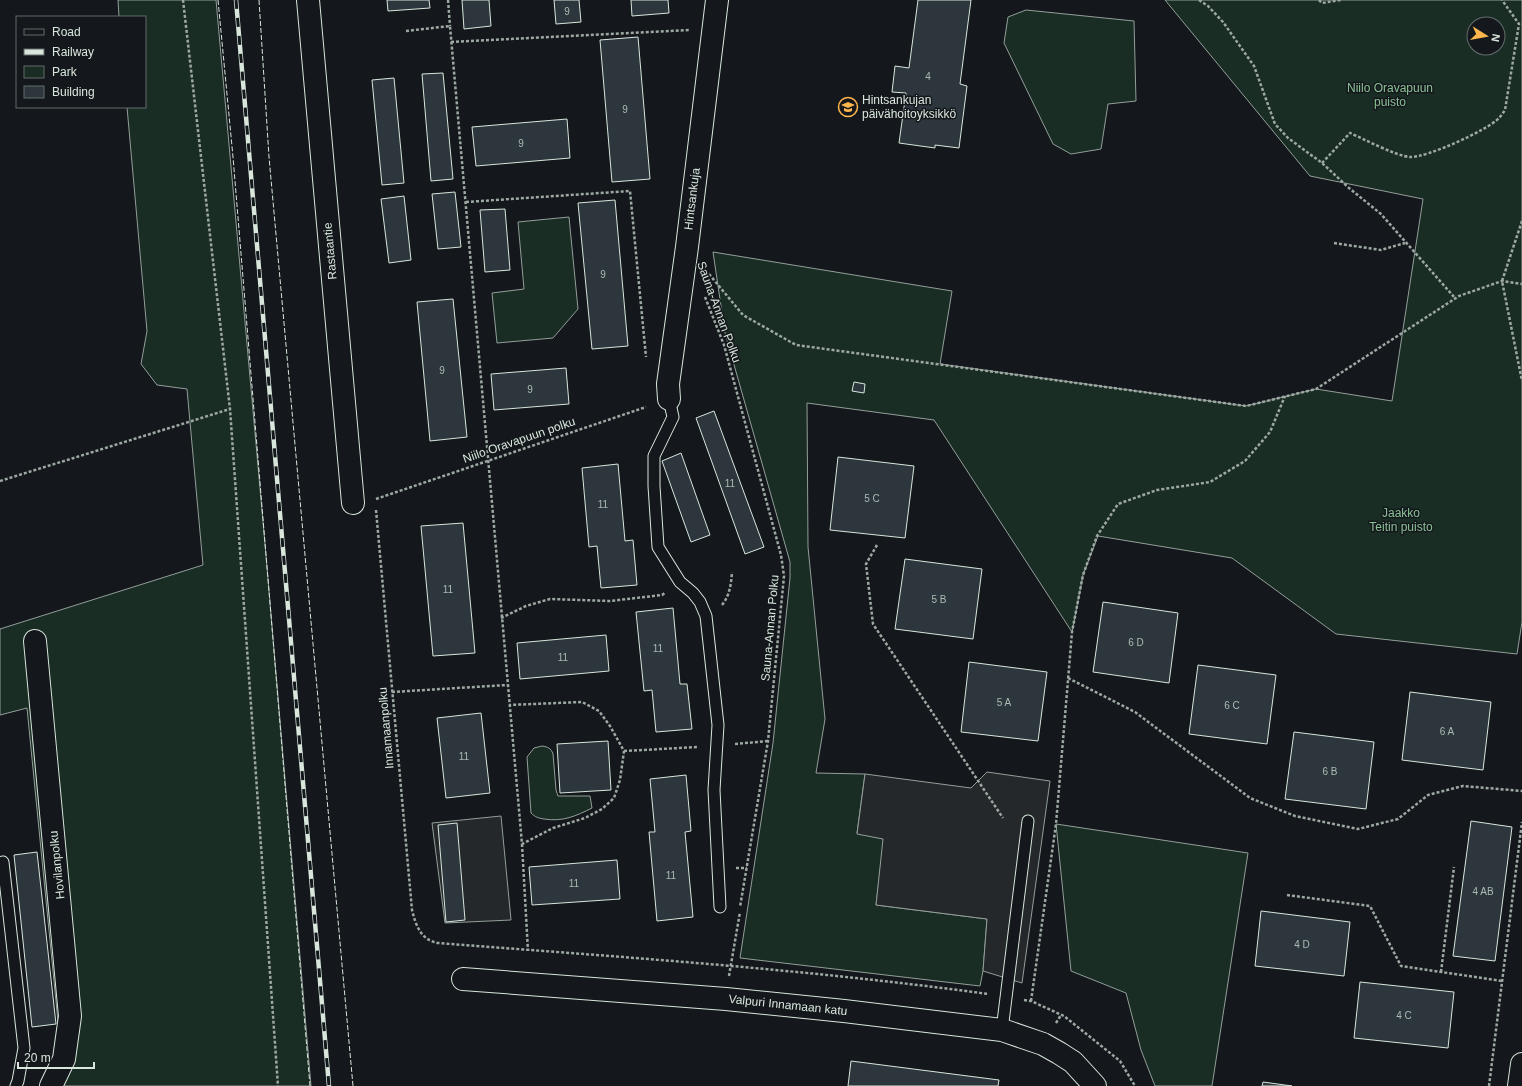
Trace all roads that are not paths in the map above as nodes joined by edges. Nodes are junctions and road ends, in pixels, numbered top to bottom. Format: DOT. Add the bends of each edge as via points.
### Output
graph roads {
  1 [pos="308,0"];
  2 [pos="717,0"];
  3 [pos="669,399"];
  4 [pos="353,503"];
  5 [pos="35,641"];
  6 [pos="1028,821"];
  7 [pos="4,862"];
  8 [pos="720,907"];
  9 [pos="463,979"];
  10 [pos="1002,1030"];
  11 [pos="1522,1064"];
  12 [pos="16,1086"];
  13 [pos="51,1086"];
  14 [pos="1096,1086"];
  15 [pos="1519,1086"];
  1 -- 4 [label="street, Rastaantie"];
  2 -- 3 [label="street, Hintsankuja" via="668,384"];
  3 -- 8 [label="lane" via="674,417 654,456 658,547 680,582 700,602 706,616 718,725 714,790"];
  5 -- 13 [label="street, Hovilanpolku" via="70,1016 64,1059"];
  6 -- 10 [label="lane"];
  7 -- 12 [label="lane" via="24,1048"];
  9 -- 10 [label="street, Valpuri Innamaan katu" via="726,999"];
  10 -- 14 [label="street, Valpuri Innamaan katu" via="1043,1044 1059,1053 1073,1062"];
  11 -- 15 [label="street"];
}
